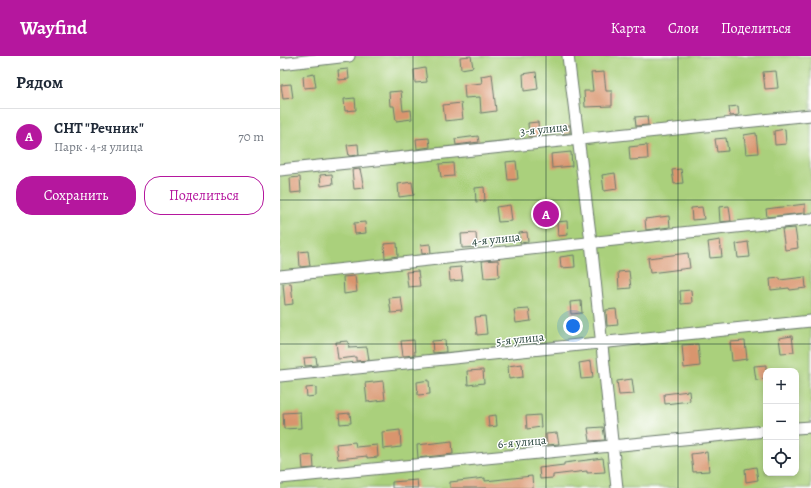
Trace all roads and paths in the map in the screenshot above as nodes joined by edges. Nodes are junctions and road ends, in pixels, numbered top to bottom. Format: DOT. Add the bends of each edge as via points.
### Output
graph roads {
  1 [pos="349,56"];
  2 [pos="568,56"];
  3 [pos="280,64"];
  4 [pos="811,115"];
  5 [pos="579,138"];
  6 [pos="280,170"];
  7 [pos="811,219"];
  8 [pos="591,242"];
  9 [pos="280,276"];
  10 [pos="811,321"];
  11 [pos="602,344"];
  12 [pos="280,376"];
  13 [pos="811,427"];
  14 [pos="799,428"];
  15 [pos="763,431"];
  16 [pos="613,447"];
  17 [pos="280,478"];
  18 [pos="617,488"];
  1 -- 3 [label="street"];
  2 -- 5 [label="street"];
  4 -- 5 [label="street, 3-я улица"];
  5 -- 6 [label="street, 3-я улица"];
  5 -- 8 [label="street"];
  7 -- 8 [label="street, 4-я улица"];
  8 -- 9 [label="street, 4-я улица"];
  8 -- 11 [label="street"];
  10 -- 11 [label="street, 5-я улица"];
  11 -- 12 [label="street, 5-я улица"];
  11 -- 16 [label="street"];
  13 -- 14 [label="street"];
  15 -- 16 [label="street, 6-я улица"];
  16 -- 17 [label="street, 6-я улица"];
  16 -- 18 [label="street"];
}
